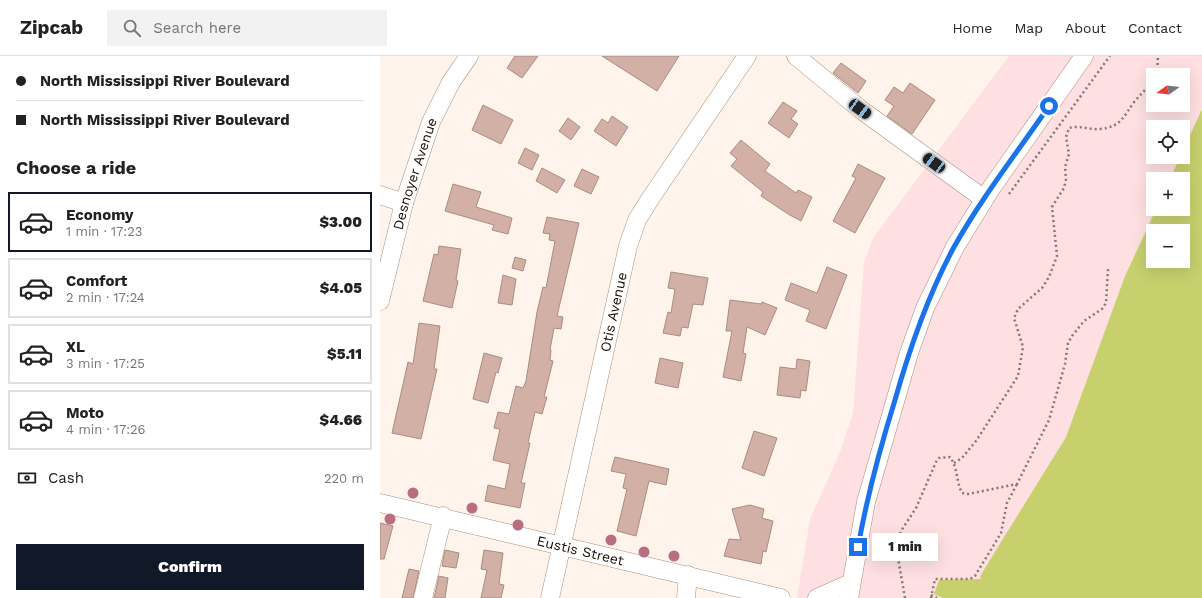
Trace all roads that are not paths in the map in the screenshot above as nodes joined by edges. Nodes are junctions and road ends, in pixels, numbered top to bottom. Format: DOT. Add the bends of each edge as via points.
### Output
graph roads {
  1 [pos="469,56"];
  2 [pos="747,56"];
  3 [pos="796,56"];
  4 [pos="1084,56"];
  5 [pos="380,195"];
  6 [pos="984,199"];
  7 [pos="404,203"];
  8 [pos="380,301"];
  9 [pos="380,502"];
  10 [pos="443,516"];
  11 [pos="561,546"];
  12 [pos="688,575"];
  13 [pos="850,590"];
  14 [pos="423,598"];
  15 [pos="550,598"];
  16 [pos="686,598"];
  17 [pos="781,598"];
  18 [pos="817,598"];
  1 -- 7 [label="street, Desnoyer Avenue" via="431,122"];
  2 -- 11 [label="street, Otis Avenue" via="650,198 635,227 628,246"];
  3 -- 6 [label="street" via="860,109"];
  4 -- 6 [label="street"];
  5 -- 7 [label="street"];
  6 -- 13 [label="street" via="954,247 909,353 866,502"];
  7 -- 8 [label="street, Desnoyer Avenue"];
  9 -- 10 [label="street, Eustis Street"];
  10 -- 11 [label="street, Eustis Street"];
  10 -- 14 [label="street"];
  11 -- 12 [label="street, Eustis Street"];
  11 -- 15 [label="street, Otis Avenue"];
  12 -- 16 [label="street"];
  12 -- 17 [label="street, Eustis Street"];
  13 -- 18 [label="street"];
}
